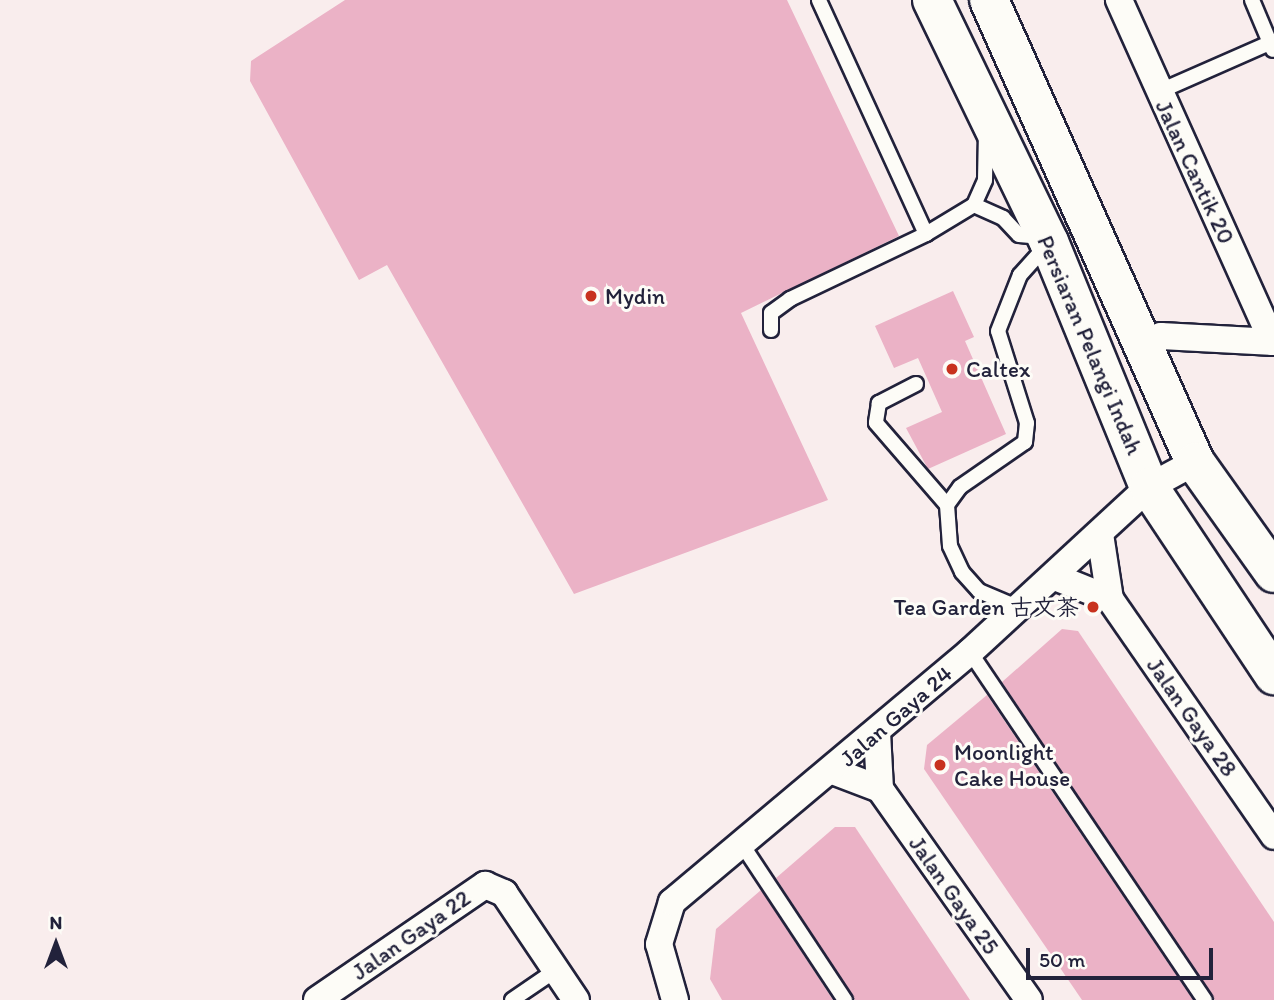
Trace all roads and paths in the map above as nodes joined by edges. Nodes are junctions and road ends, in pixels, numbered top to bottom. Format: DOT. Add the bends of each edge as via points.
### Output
graph roads {
  1 [pos="819,0"];
  2 [pos="932,0"];
  3 [pos="989,0"];
  4 [pos="1119,0"];
  5 [pos="1252,0"];
  6 [pos="1273,45"];
  7 [pos="1158,92"];
  8 [pos="989,126"];
  9 [pos="974,205"];
  10 [pos="926,234"];
  11 [pos="1048,239"];
  12 [pos="771,330"];
  13 [pos="1273,342"];
  14 [pos="1140,343"];
  15 [pos="916,384"];
  16 [pos="1195,462"];
  17 [pos="1149,487"];
  18 [pos="947,505"];
  19 [pos="1100,534"];
  20 [pos="1274,573"];
  21 [pos="1055,577"];
  22 [pos="1110,599"];
  23 [pos="1019,608"];
  24 [pos="970,652"];
  25 [pos="1274,675"];
  26 [pos="877,732"];
  27 [pos="832,771"];
  28 [pos="880,789"];
  29 [pos="1274,836"];
  30 [pos="743,846"];
  31 [pos="556,970"];
  32 [pos="317,1000"];
  33 [pos="512,1000"];
  34 [pos="576,1000"];
  35 [pos="675,1000"];
  36 [pos="845,1000"];
  37 [pos="1029,1000"];
  38 [pos="1205,1000"];
  1 -- 10 [label="lane"];
  2 -- 8 [label="main road, Persiaran Pelangi Indah"];
  3 -- 14 [label="main road, Persiaran Pelangi Indah"];
  4 -- 7 [label="street, Jalan Cantik 20"];
  5 -- 6 [label="lane"];
  6 -- 7 [label="lane"];
  7 -- 13 [label="street, Jalan Cantik 20"];
  8 -- 9 [label="lane" via="983,138 985,180"];
  8 -- 11 [label="main road, Persiaran Pelangi Indah"];
  9 -- 10 [label="lane"];
  9 -- 11 [label="lane" via="1003,218 1019,235"];
  10 -- 12 [label="lane" via="790,299 771,313"];
  11 -- 17 [label="main road, Persiaran Pelangi Indah"];
  11 -- 18 [label="lane" via="1020,275 998,331 1027,423 1025,442 960,487"];
  13 -- 14 [label="street" via="1161,336"];
  14 -- 16 [label="main road, Persiaran Pelangi Indah"];
  15 -- 18 [label="lane" via="880,403 876,423"];
  16 -- 17 [label="street, Jalan Gaya 24"];
  16 -- 20 [label="main road, Persiaran Pelangi Indah"];
  17 -- 19 [label="street, Jalan Gaya 24"];
  17 -- 25 [label="main road, Persiaran Pelangi Indah"];
  18 -- 23 [label="lane" via="950,546 962,572 979,591"];
  19 -- 21 [label="street, Jalan Gaya 24"];
  19 -- 22 [label="street, Jalan Gaya 28"];
  21 -- 22 [label="street"];
  21 -- 23 [label="street, Jalan Gaya 24"];
  22 -- 29 [label="street, Jalan Gaya 28"];
  23 -- 24 [label="street, Jalan Gaya 24"];
  24 -- 26 [label="street, Jalan Gaya 24"];
  24 -- 38 [label="lane"];
  26 -- 27 [label="street, Jalan Gaya 24"];
  26 -- 28 [label="street"];
  27 -- 28 [label="street"];
  27 -- 30 [label="street, Jalan Gaya 24"];
  28 -- 37 [label="street, Jalan Gaya 25"];
  30 -- 35 [label="street, Jalan Gaya 24" via="672,902 659,944"];
  30 -- 36 [label="lane"];
  31 -- 32 [label="street, Jalan Gaya 22" via="504,893 485,886"];
  31 -- 33 [label="lane"];
  31 -- 34 [label="street, Jalan Gaya 22"];
}
